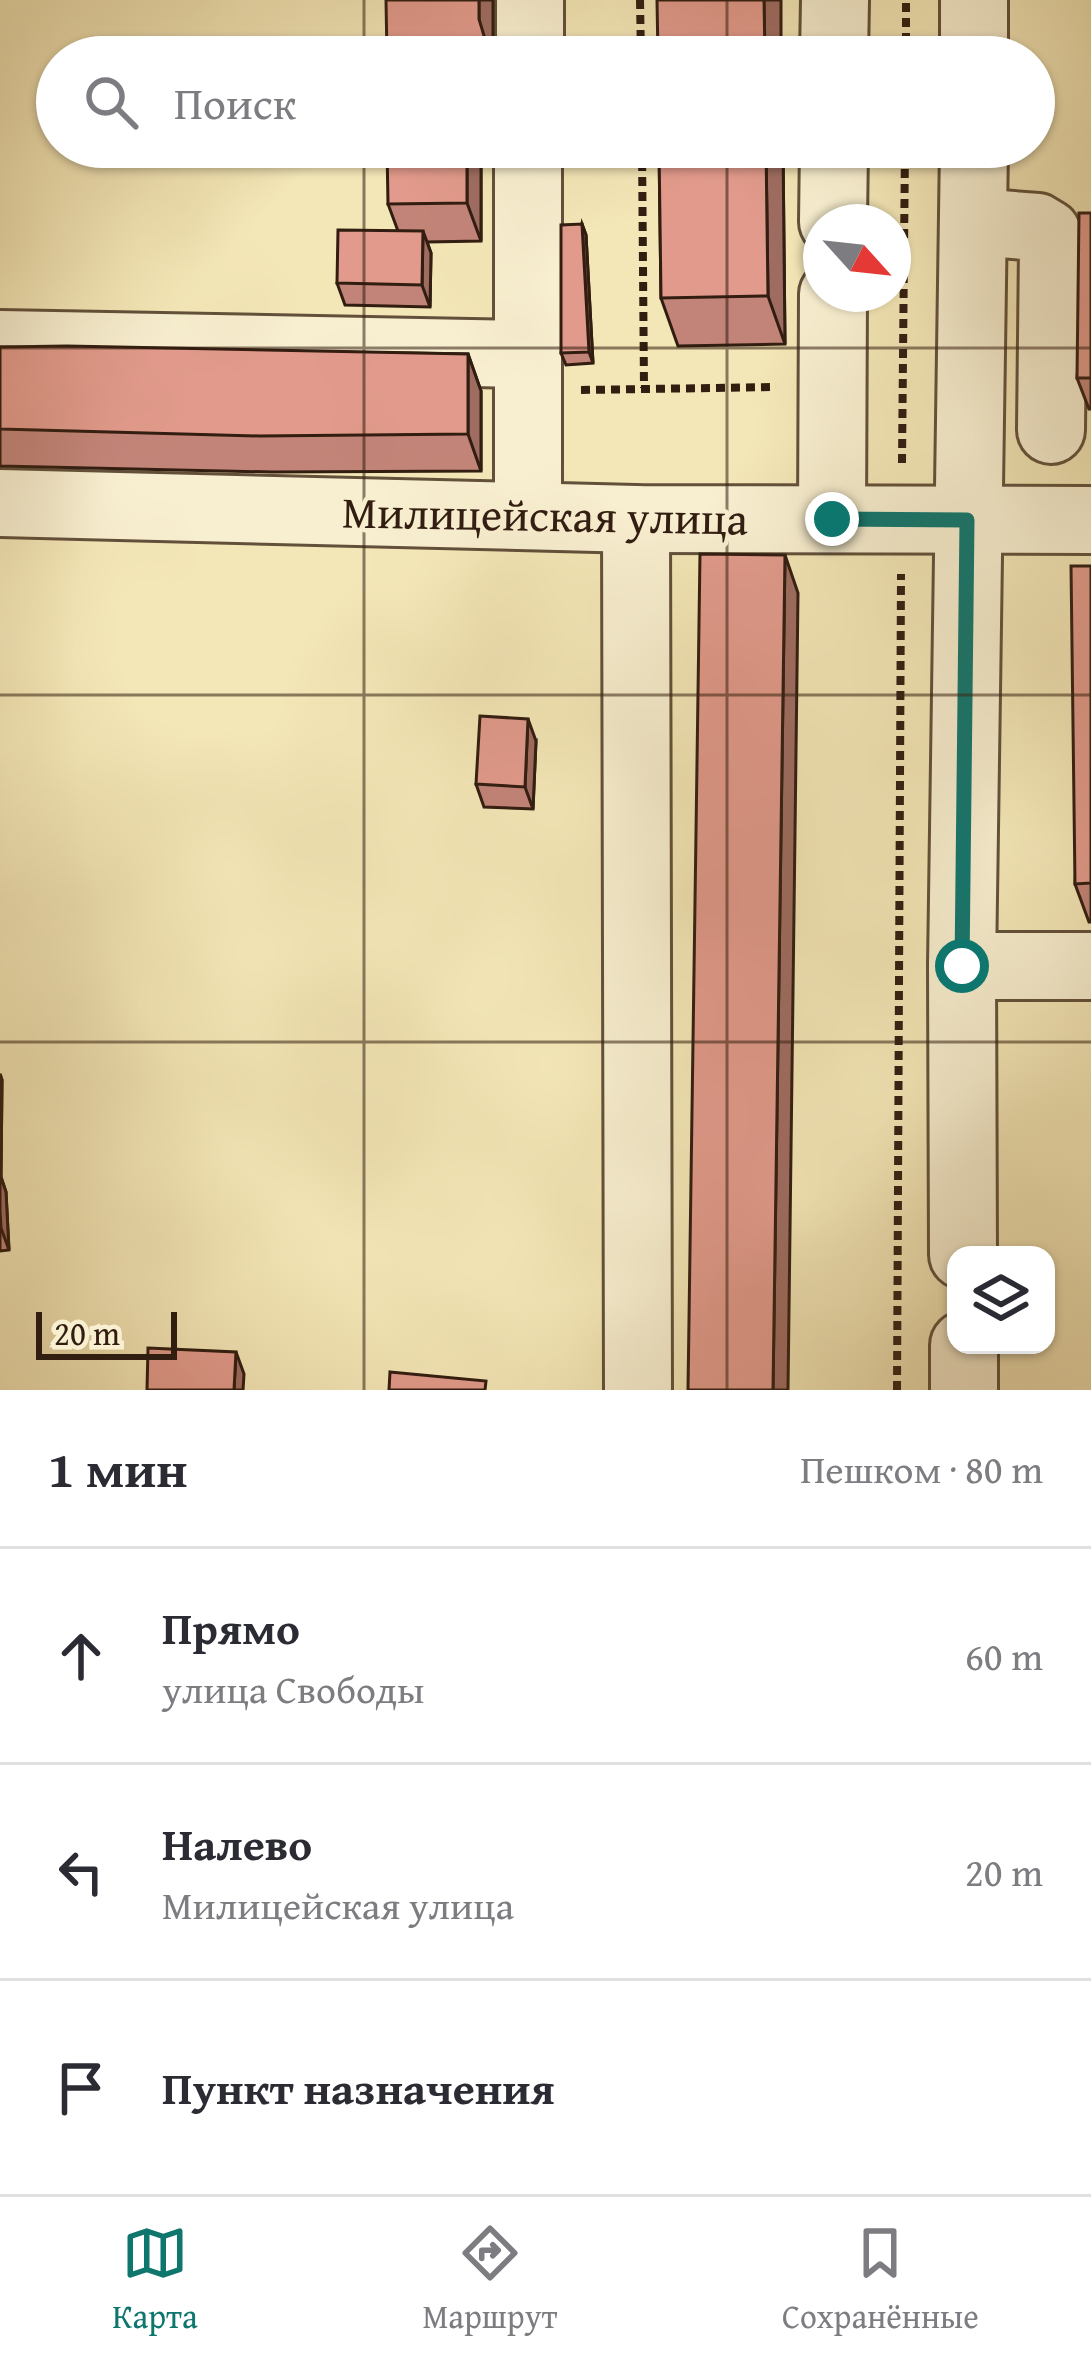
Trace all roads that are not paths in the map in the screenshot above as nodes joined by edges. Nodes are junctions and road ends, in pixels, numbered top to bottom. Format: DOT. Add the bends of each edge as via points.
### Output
graph roads {
  1 [pos="530,0"];
  2 [pos="835,0"];
  3 [pos="974,0"];
  4 [pos="530,36"];
  5 [pos="835,36"];
  6 [pos="974,36"];
  7 [pos="529,168"];
  8 [pos="834,168"];
  9 [pos="974,168"];
  10 [pos="833,204"];
  11 [pos="975,222"];
  12 [pos="832,312"];
  13 [pos="0,344"];
  14 [pos="526,373"];
  15 [pos="1051,430"];
  16 [pos="0,503"];
  17 [pos="528,516"];
  18 [pos="636,519"];
  19 [pos="832,519"];
  20 [pos="967,520"];
  21 [pos="1091,520"];
  22 [pos="962,966"];
  23 [pos="1091,966"];
  24 [pos="963,1246"];
  25 [pos="964,1354"];
  26 [pos="638,1390"];
  27 [pos="964,1390"];
  1 -- 4 [label="street"];
  2 -- 5 [label="street"];
  3 -- 6 [label="street"];
  7 -- 14 [label="street"];
  8 -- 10 [label="street"];
  9 -- 11 [label="street"];
  11 -- 15 [label="street" via="1036,227 1053,247"];
  11 -- 20 [label="street"];
  12 -- 19 [label="street"];
  13 -- 14 [label="street"];
  14 -- 17 [label="street"];
  16 -- 17 [label="street, Милицейская улица"];
  17 -- 18 [label="street, Милицейская улица"];
  18 -- 19 [label="street, Милицейская улица"];
  18 -- 26 [label="street"];
  19 -- 20 [label="street, Милицейская улица"];
  20 -- 21 [label="street, Милицейская улица"];
  20 -- 22 [label="street"];
  22 -- 23 [label="street"];
  22 -- 24 [label="street"];
  25 -- 27 [label="street"];
}
